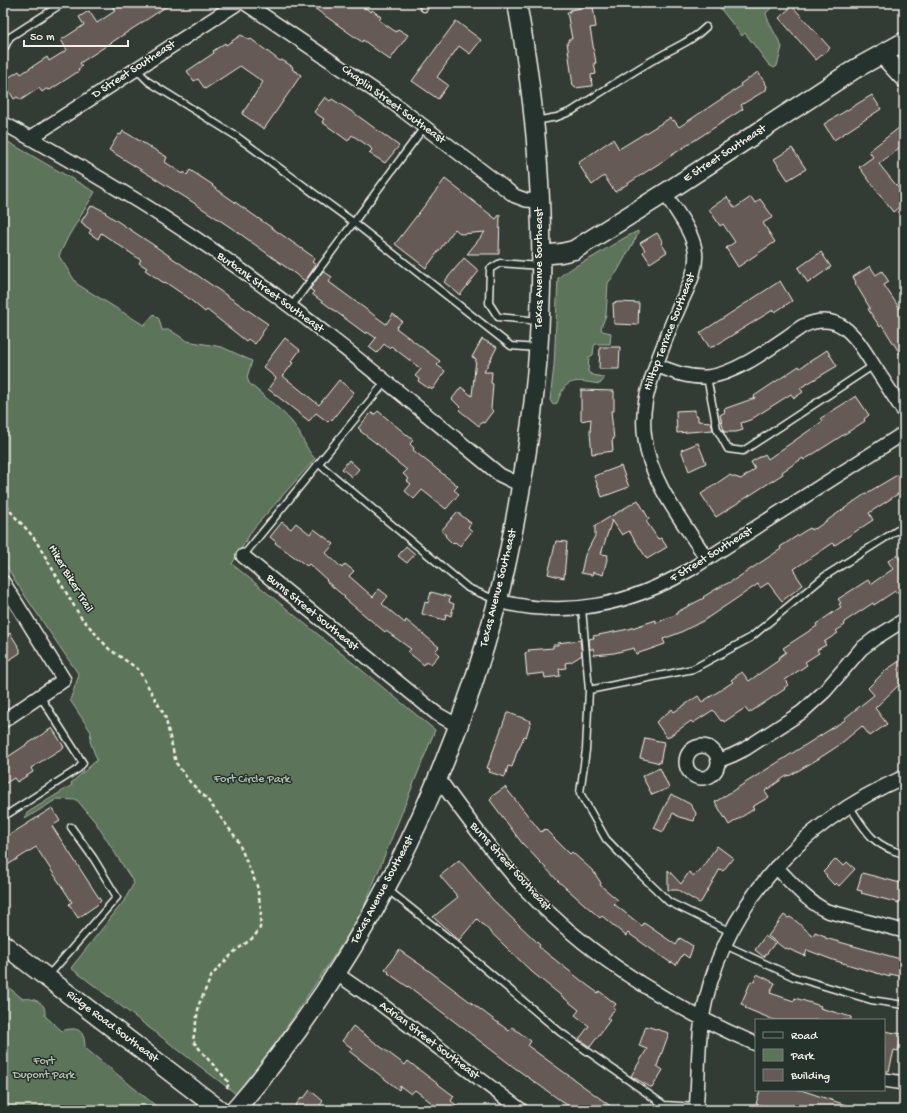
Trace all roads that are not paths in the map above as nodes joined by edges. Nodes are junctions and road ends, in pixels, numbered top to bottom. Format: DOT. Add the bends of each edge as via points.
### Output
graph roads {
  1 [pos="63,3"];
  2 [pos="238,3"];
  3 [pos="246,3"];
  4 [pos="517,3"];
  5 [pos="706,27"];
  6 [pos="904,42"];
  7 [pos="3,51"];
  8 [pos="882,54"];
  9 [pos="136,69"];
  10 [pos="904,78"];
  11 [pos="534,121"];
  12 [pos="3,123"];
  13 [pos="425,126"];
  14 [pos="30,138"];
  15 [pos="665,193"];
  16 [pos="540,201"];
  17 [pos="354,222"];
  18 [pos="541,260"];
  19 [pos="290,307"];
  20 [pos="540,321"];
  21 [pos="538,348"];
  22 [pos="874,365"];
  23 [pos="656,366"];
  24 [pos="707,377"];
  25 [pos="386,381"];
  26 [pos="904,412"];
  27 [pos="904,433"];
  28 [pos="319,464"];
  29 [pos="522,485"];
  30 [pos="904,526"];
  31 [pos="243,556"];
  32 [pos="707,559"];
  33 [pos="5,589"];
  34 [pos="498,601"];
  35 [pos="582,608"];
  36 [pos="904,620"];
  37 [pos="589,690"];
  38 [pos="40,696"];
  39 [pos="3,721"];
  40 [pos="458,726"];
  41 [pos="718,761"];
  42 [pos="904,777"];
  43 [pos="438,778"];
  44 [pos="850,807"];
  45 [pos="3,817"];
  46 [pos="71,827"];
  47 [pos="904,854"];
  48 [pos="776,867"];
  49 [pos="386,888"];
  50 [pos="904,931"];
  51 [pos="731,932"];
  52 [pos="3,944"];
  53 [pos="725,945"];
  54 [pos="337,974"];
  55 [pos="47,978"];
  56 [pos="904,1005"];
  57 [pos="702,1019"];
  58 [pos="755,1044"];
  59 [pos="885,1080"];
  60 [pos="904,1083"];
  61 [pos="696,1108"];
  62 [pos="220,1110"];
  63 [pos="235,1110"];
  64 [pos="521,1110"];
  1 -- 7 [label="lane" via="10,38"];
  2 -- 9 [label="street, D Street Southeast"];
  3 -- 13 [label="street, Chaplin Street Southeast"];
  4 -- 11 [label="main road, Texas Avenue Southeast"];
  5 -- 11 [label="lane" via="680,46 572,111"];
  6 -- 8 [label="main road, E Street Southeast"];
  8 -- 10 [label="main road"];
  8 -- 15 [label="main road, E Street Southeast" via="855,68"];
  9 -- 14 [label="street, D Street Southeast"];
  9 -- 17 [label="lane" via="150,82 236,136"];
  11 -- 16 [label="main road, Texas Avenue Southeast"];
  12 -- 14 [label="street, Burbank Street Southeast"];
  13 -- 16 [label="street, Chaplin Street Southeast" via="515,196"];
  13 -- 17 [label="lane"];
  14 -- 19 [label="street, Burbank Street Southeast" via="168,220"];
  15 -- 18 [label="main road, E Street Southeast" via="574,250"];
  15 -- 23 [label="street, Hilltop Terrace Southeast" via="693,240 696,262"];
  16 -- 18 [label="main road, Texas Avenue Southeast"];
  17 -- 19 [label="lane"];
  17 -- 21 [label="lane" via="511,346"];
  18 -- 20 [label="main road, Texas Avenue Southeast"];
  18 -- 20 [label="lane" via="500,263 490,269 489,303 498,317"];
  19 -- 25 [label="street, Burbank Street Southeast"];
  20 -- 21 [label="main road, Texas Avenue Southeast"];
  21 -- 29 [label="main road, Texas Avenue Southeast" via="533,409"];
  22 -- 24 [label="street" via="856,337 847,329 831,322 820,322 803,326 738,368"];
  22 -- 24 [label="lane" via="742,451 728,449 716,428"];
  22 -- 26 [label="street"];
  23 -- 24 [label="street" via="681,374"];
  23 -- 32 [label="street, Hilltop Terrace Southeast" via="645,401 643,424 646,446 658,480"];
  25 -- 28 [label="lane"];
  25 -- 29 [label="street, Burbank Street Southeast" via="500,475"];
  27 -- 32 [label="street, F Street Southeast"];
  28 -- 31 [label="lane"];
  28 -- 34 [label="lane" via="468,588"];
  29 -- 34 [label="main road, Texas Avenue Southeast"];
  30 -- 37 [label="lane" via="825,576 750,638 693,669"];
  31 -- 40 [label="street, Burns Street Southeast" via="437,714"];
  32 -- 35 [label="street, F Street Southeast" via="651,591 615,602"];
  33 -- 38 [label="street" via="64,680"];
  34 -- 35 [label="street, F Street Southeast" via="540,608"];
  34 -- 40 [label="main road, Texas Avenue Southeast"];
  35 -- 37 [label="lane"];
  36 -- 41 [label="street" via="861,649 802,712 738,753"];
  37 -- 51 [label="lane" via="586,750 580,793 606,839 669,902"];
  38 -- 39 [label="street"];
  38 -- 45 [label="lane" via="83,763 78,769"];
  40 -- 43 [label="main road, Texas Avenue Southeast"];
  42 -- 44 [label="street"];
  43 -- 49 [label="main road, Texas Avenue Southeast"];
  43 -- 57 [label="street, Burns Street Southeast" via="492,850 551,914 621,971 666,1000"];
  44 -- 47 [label="lane" via="867,833 880,844"];
  44 -- 48 [label="street" via="805,839"];
  46 -- 55 [label="lane" via="117,897"];
  48 -- 50 [label="street" via="803,895 827,911"];
  48 -- 51 [label="street" via="752,897"];
  49 -- 54 [label="main road, Texas Avenue Southeast"];
  49 -- 61 [label="lane" via="560,1032 664,1105"];
  51 -- 53 [label="street"];
  52 -- 55 [label="main road, Ridge Road Southeast"];
  53 -- 56 [label="lane" via="794,977 871,1000"];
  53 -- 57 [label="street" via="710,984"];
  54 -- 63 [label="main road, Texas Avenue Southeast"];
  54 -- 64 [label="street, Adrian Street Southeast"];
  55 -- 62 [label="main road, Ridge Road Southeast"];
  57 -- 58 [label="street, Burns Street Southeast"];
  57 -- 61 [label="street"];
  59 -- 60 [label="street"];
}
